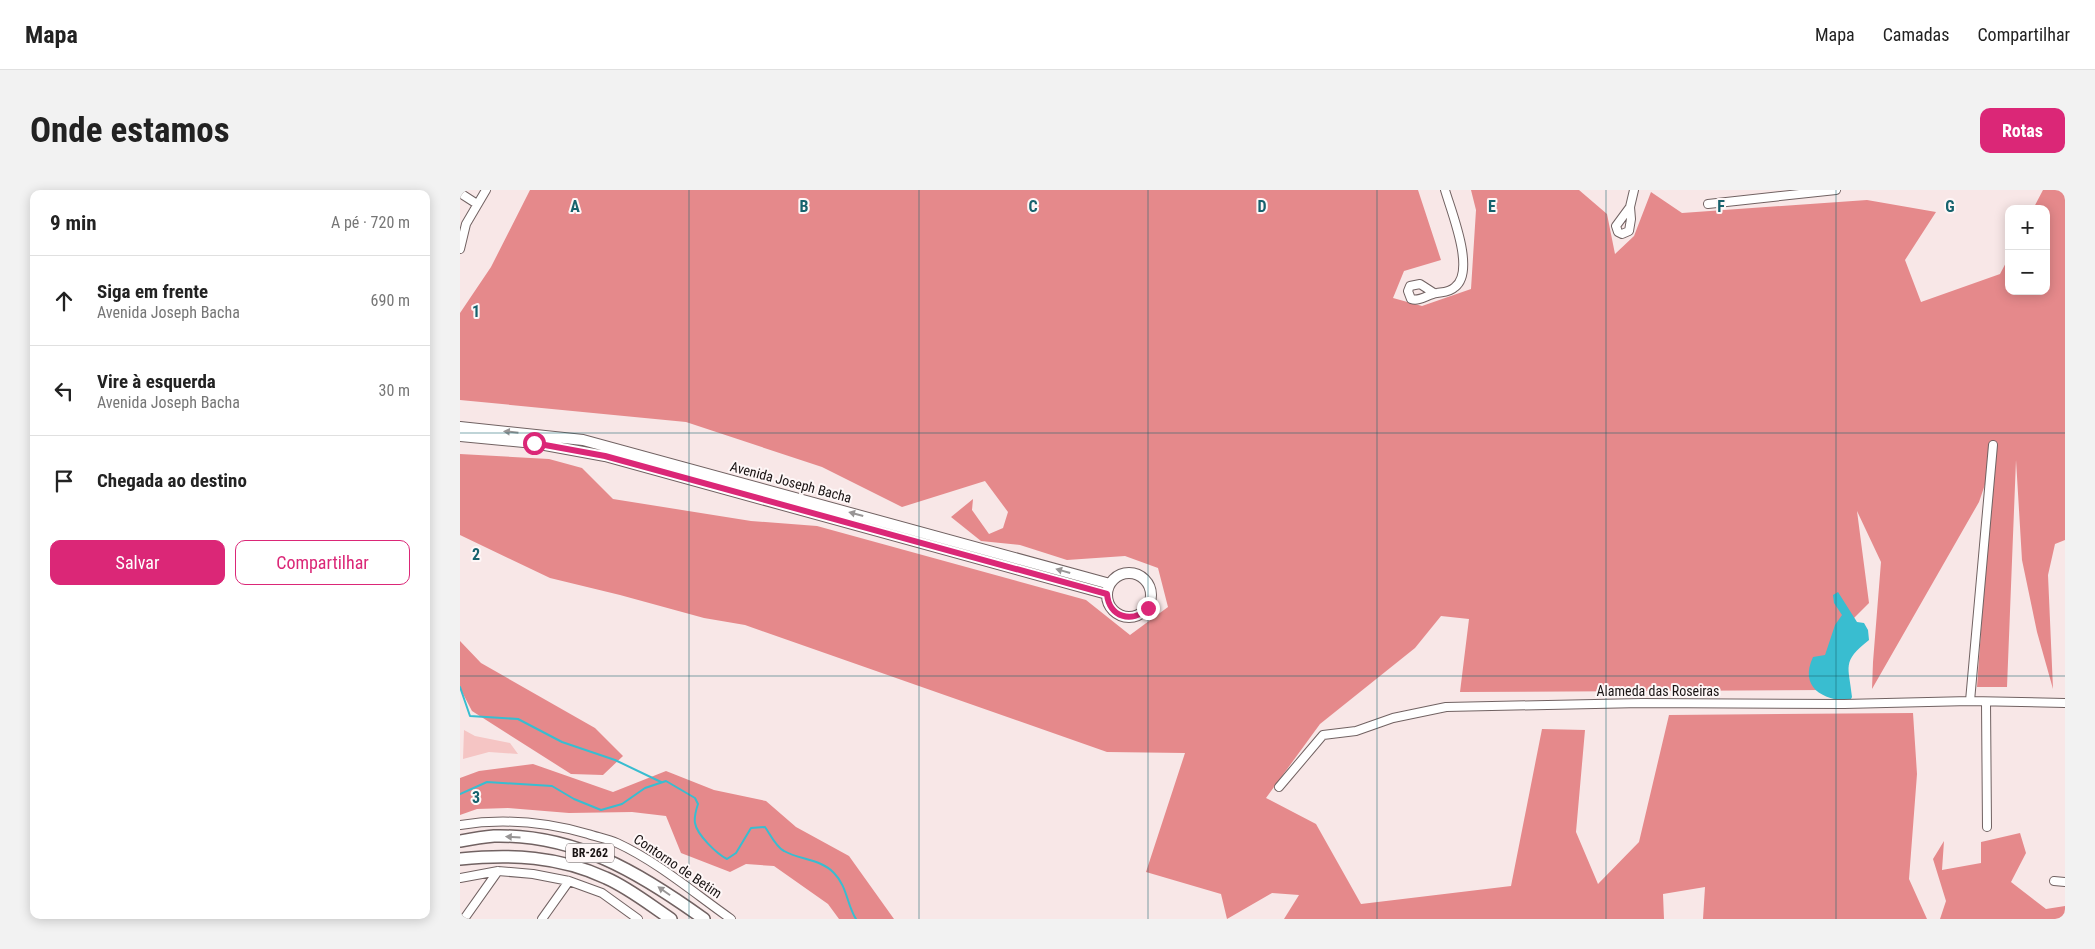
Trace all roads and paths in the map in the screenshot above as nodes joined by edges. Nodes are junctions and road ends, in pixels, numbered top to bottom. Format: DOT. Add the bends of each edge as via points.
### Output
graph roads {
  1 [pos="486,190"];
  2 [pos="1445,190"];
  3 [pos="1634,190"];
  4 [pos="1836,190"];
  5 [pos="460,193"];
  6 [pos="477,204"];
  7 [pos="1708,204"];
  8 [pos="1630,207"];
  9 [pos="460,250"];
  10 [pos="1434,293"];
  11 [pos="460,426"];
  12 [pos="460,436"];
  13 [pos="1993,445"];
  14 [pos="1109,589"];
  15 [pos="1970,702"];
  16 [pos="1986,702"];
  17 [pos="2065,703"];
  18 [pos="1279,787"];
  19 [pos="460,825"];
  20 [pos="1987,827"];
  21 [pos="460,841"];
  22 [pos="460,860"];
  23 [pos="498,871"];
  24 [pos="589,871"];
  25 [pos="460,878"];
  26 [pos="569,881"];
  27 [pos="2054,881"];
  28 [pos="2065,882"];
  29 [pos="625,911"];
  30 [pos="464,919"];
  31 [pos="542,919"];
  32 [pos="620,919"];
  33 [pos="638,919"];
  34 [pos="659,919"];
  35 [pos="671,919"];
  36 [pos="704,919"];
  37 [pos="730,919"];
  1 -- 6 [label="street"];
  2 -- 10 [label="street" via="1464,258 1464,272 1454,288"];
  3 -- 8 [label="street"];
  4 -- 7 [label="street"];
  5 -- 6 [label="street"];
  6 -- 9 [label="street" via="466,224"];
  14 -- 11 [label="main road, Avenida Joseph Bacha, one-way" via="583,440"];
  12 -- 14 [label="main road, Avenida Joseph Bacha" via="534,443 605,456"];
  13 -- 15 [label="street"];
  14 -- 14 [label="main road" via="1111,608 1122,616 1129,618 1142,613 1151,602 1150,588 1142,577 1135,574 1121,575"];
  15 -- 16 [label="street, Alameda das Roseiras"];
  15 -- 18 [label="street, Alameda das Roseiras" via="1446,707 1393,718 1356,731 1323,735"];
  16 -- 17 [label="street, Alameda das Roseiras"];
  16 -- 20 [label="street"];
  19 -- 37 [label="street, Contorno de Betim / BR-262" via="502,821 532,823 574,830 615,842 644,858"];
  36 -- 21 [label="highway, Contorno de Betim / BR-262, one-way" via="634,872 567,845 532,838 494,836"];
  22 -- 24 [label="highway, BR-262" via="495,856 532,857 567,863"];
  23 -- 25 [label="street"];
  23 -- 26 [label="street"];
  23 -- 30 [label="street"];
  24 -- 34 [label="highway, BR-262"];
  24 -- 35 [label="highway, BR-262" via="607,878"];
  26 -- 29 [label="street" via="602,893"];
  26 -- 31 [label="street"];
  27 -- 28 [label="street"];
  29 -- 32 [label="street"];
  29 -- 33 [label="street"];
}
